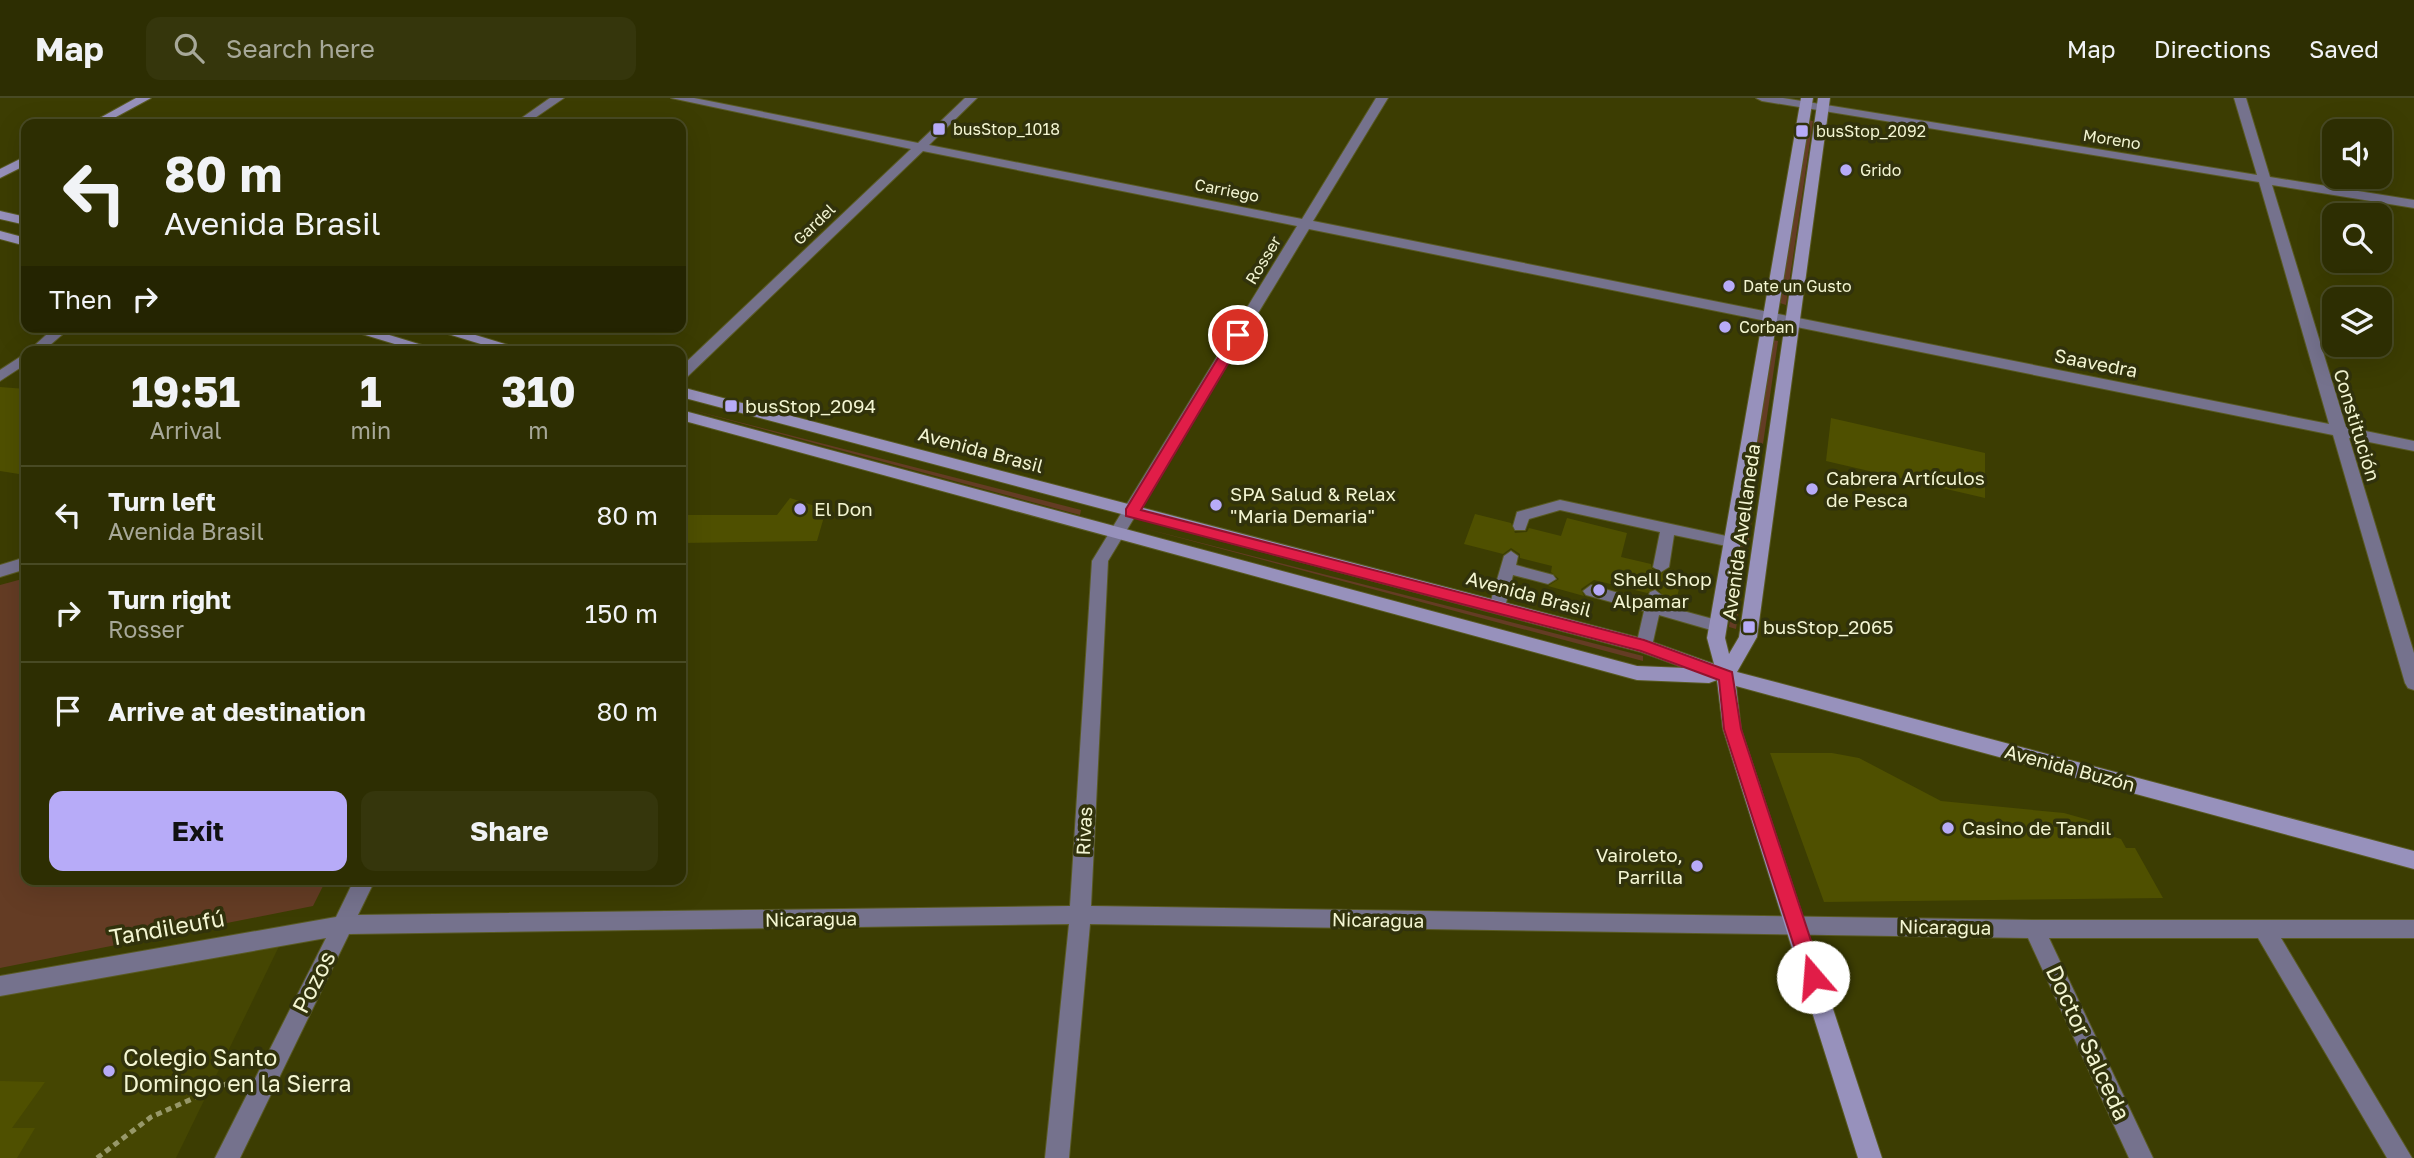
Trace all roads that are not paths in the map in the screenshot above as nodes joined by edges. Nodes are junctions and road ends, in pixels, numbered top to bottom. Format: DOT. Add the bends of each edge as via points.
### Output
graph roads {
  1 [pos="145,98"];
  2 [pos="558,98"];
  3 [pos="677,98"];
  4 [pos="971,98"];
  5 [pos="1382,98"];
  6 [pos="1762,98"];
  7 [pos="2240,98"];
  8 [pos="1806,102"];
  9 [pos="1823,103"];
  10 [pos="105,119"];
  11 [pos="526,119"];
  12 [pos="920,147"];
  13 [pos="21,163"];
  14 [pos="0,174"];
  15 [pos="2264,180"];
  16 [pos="2414,204"];
  17 [pos="0,215"];
  18 [pos="21,221"];
  19 [pos="1305,224"];
  20 [pos="0,235"];
  21 [pos="21,241"];
  22 [pos="1770,317"];
  23 [pos="1791,321"];
  24 [pos="57,333"];
  25 [pos="368,333"];
  26 [pos="454,333"];
  27 [pos="40,346"];
  28 [pos="416,346"];
  29 [pos="502,346"];
  30 [pos="21,361"];
  31 [pos="686,371"];
  32 [pos="0,377"];
  33 [pos="686,393"];
  34 [pos="686,416"];
  35 [pos="2339,431"];
  36 [pos="2414,446"];
  37 [pos="1132,512"];
  38 [pos="1520,526"];
  39 [pos="1668,528"];
  40 [pos="1118,535"];
  41 [pos="1731,542"];
  42 [pos="21,565"];
  43 [pos="1661,567"];
  44 [pos="0,571"];
  45 [pos="1548,579"];
  46 [pos="1591,591"];
  47 [pos="1654,602"];
  48 [pos="1497,607"];
  49 [pos="1718,626"];
  50 [pos="1644,646"];
  51 [pos="1726,676"];
  52 [pos="2414,683"];
  53 [pos="2414,860"];
  54 [pos="363,885"];
  55 [pos="1080,915"];
  56 [pos="343,925"];
  57 [pos="1797,925"];
  58 [pos="2034,929"];
  59 [pos="2264,929"];
  60 [pos="2414,929"];
  61 [pos="0,986"];
  62 [pos="227,1158"];
  63 [pos="1057,1158"];
  64 [pos="1870,1158"];
  65 [pos="2141,1158"];
  66 [pos="2400,1158"];
  1 -- 10 [label="main road"];
  2 -- 11 [label="street"];
  3 -- 12 [label="street, Carriego"];
  4 -- 12 [label="street, Gardel"];
  5 -- 19 [label="street, Rosser"];
  6 -- 8 [label="street, Moreno"];
  7 -- 15 [label="street, Constitución"];
  8 -- 9 [label="street, Moreno"];
  8 -- 22 [label="main road, Avenida Avellaneda"];
  9 -- 15 [label="street, Moreno"];
  9 -- 23 [label="main road, Avenida Avellaneda"];
  12 -- 19 [label="street, Carriego"];
  12 -- 31 [label="street, Gardel"];
  13 -- 14 [label="main road"];
  15 -- 16 [label="street, Moreno"];
  15 -- 35 [label="street, Constitución"];
  17 -- 18 [label="main road"];
  19 -- 22 [label="street, Carriego"];
  19 -- 37 [label="street, Rosser"];
  20 -- 21 [label="main road"];
  22 -- 23 [label="street, Saavedra"];
  22 -- 41 [label="main road, Avenida Avellaneda"];
  23 -- 35 [label="street, Saavedra"];
  23 -- 51 [label="main road, Avenida Avellaneda" via="1748,637"];
  24 -- 27 [label="street"];
  25 -- 28 [label="main road"];
  26 -- 29 [label="main road"];
  30 -- 32 [label="street"];
  33 -- 37 [label="main road, Avenida Brasil"];
  34 -- 40 [label="main road"];
  35 -- 36 [label="street, Saavedra"];
  35 -- 52 [label="street, Constitución"];
  37 -- 40 [label="street, Rivas"];
  37 -- 48 [label="main road, Avenida Brasil"];
  38 -- 39 [label="lane" via="1522,516 1560,505"];
  39 -- 41 [label="lane"];
  39 -- 43 [label="lane"];
  40 -- 51 [label="main road" via="1637,673"];
  40 -- 55 [label="street, Rivas" via="1098,568"];
  41 -- 49 [label="main road, Avenida Avellaneda"];
  42 -- 44 [label="street"];
  45 -- 48 [label="lane" via="1510,562"];
  46 -- 47 [label="lane"];
  47 -- 49 [label="lane"];
  47 -- 50 [label="lane"];
  48 -- 50 [label="main road, Avenida Brasil"];
  49 -- 51 [label="main road, Avenida Avellaneda" via="1716,638"];
  50 -- 51 [label="main road, Avenida Brasil"];
  51 -- 53 [label="main road, Avenida Buzón"];
  51 -- 57 [label="main road" via="1732,729"];
  54 -- 56 [label="street, Pozos"];
  55 -- 56 [label="street, Nicaragua"];
  55 -- 57 [label="street, Nicaragua"];
  55 -- 63 [label="street, Rivas"];
  56 -- 61 [label="street, Tandileufú"];
  56 -- 62 [label="street, Pozos"];
  57 -- 58 [label="street, Nicaragua"];
  57 -- 64 [label="main road"];
  58 -- 59 [label="street, Nicaragua"];
  58 -- 65 [label="street, Doctor Salceda"];
  59 -- 60 [label="street, Nicaragua"];
  59 -- 66 [label="street"];
}
